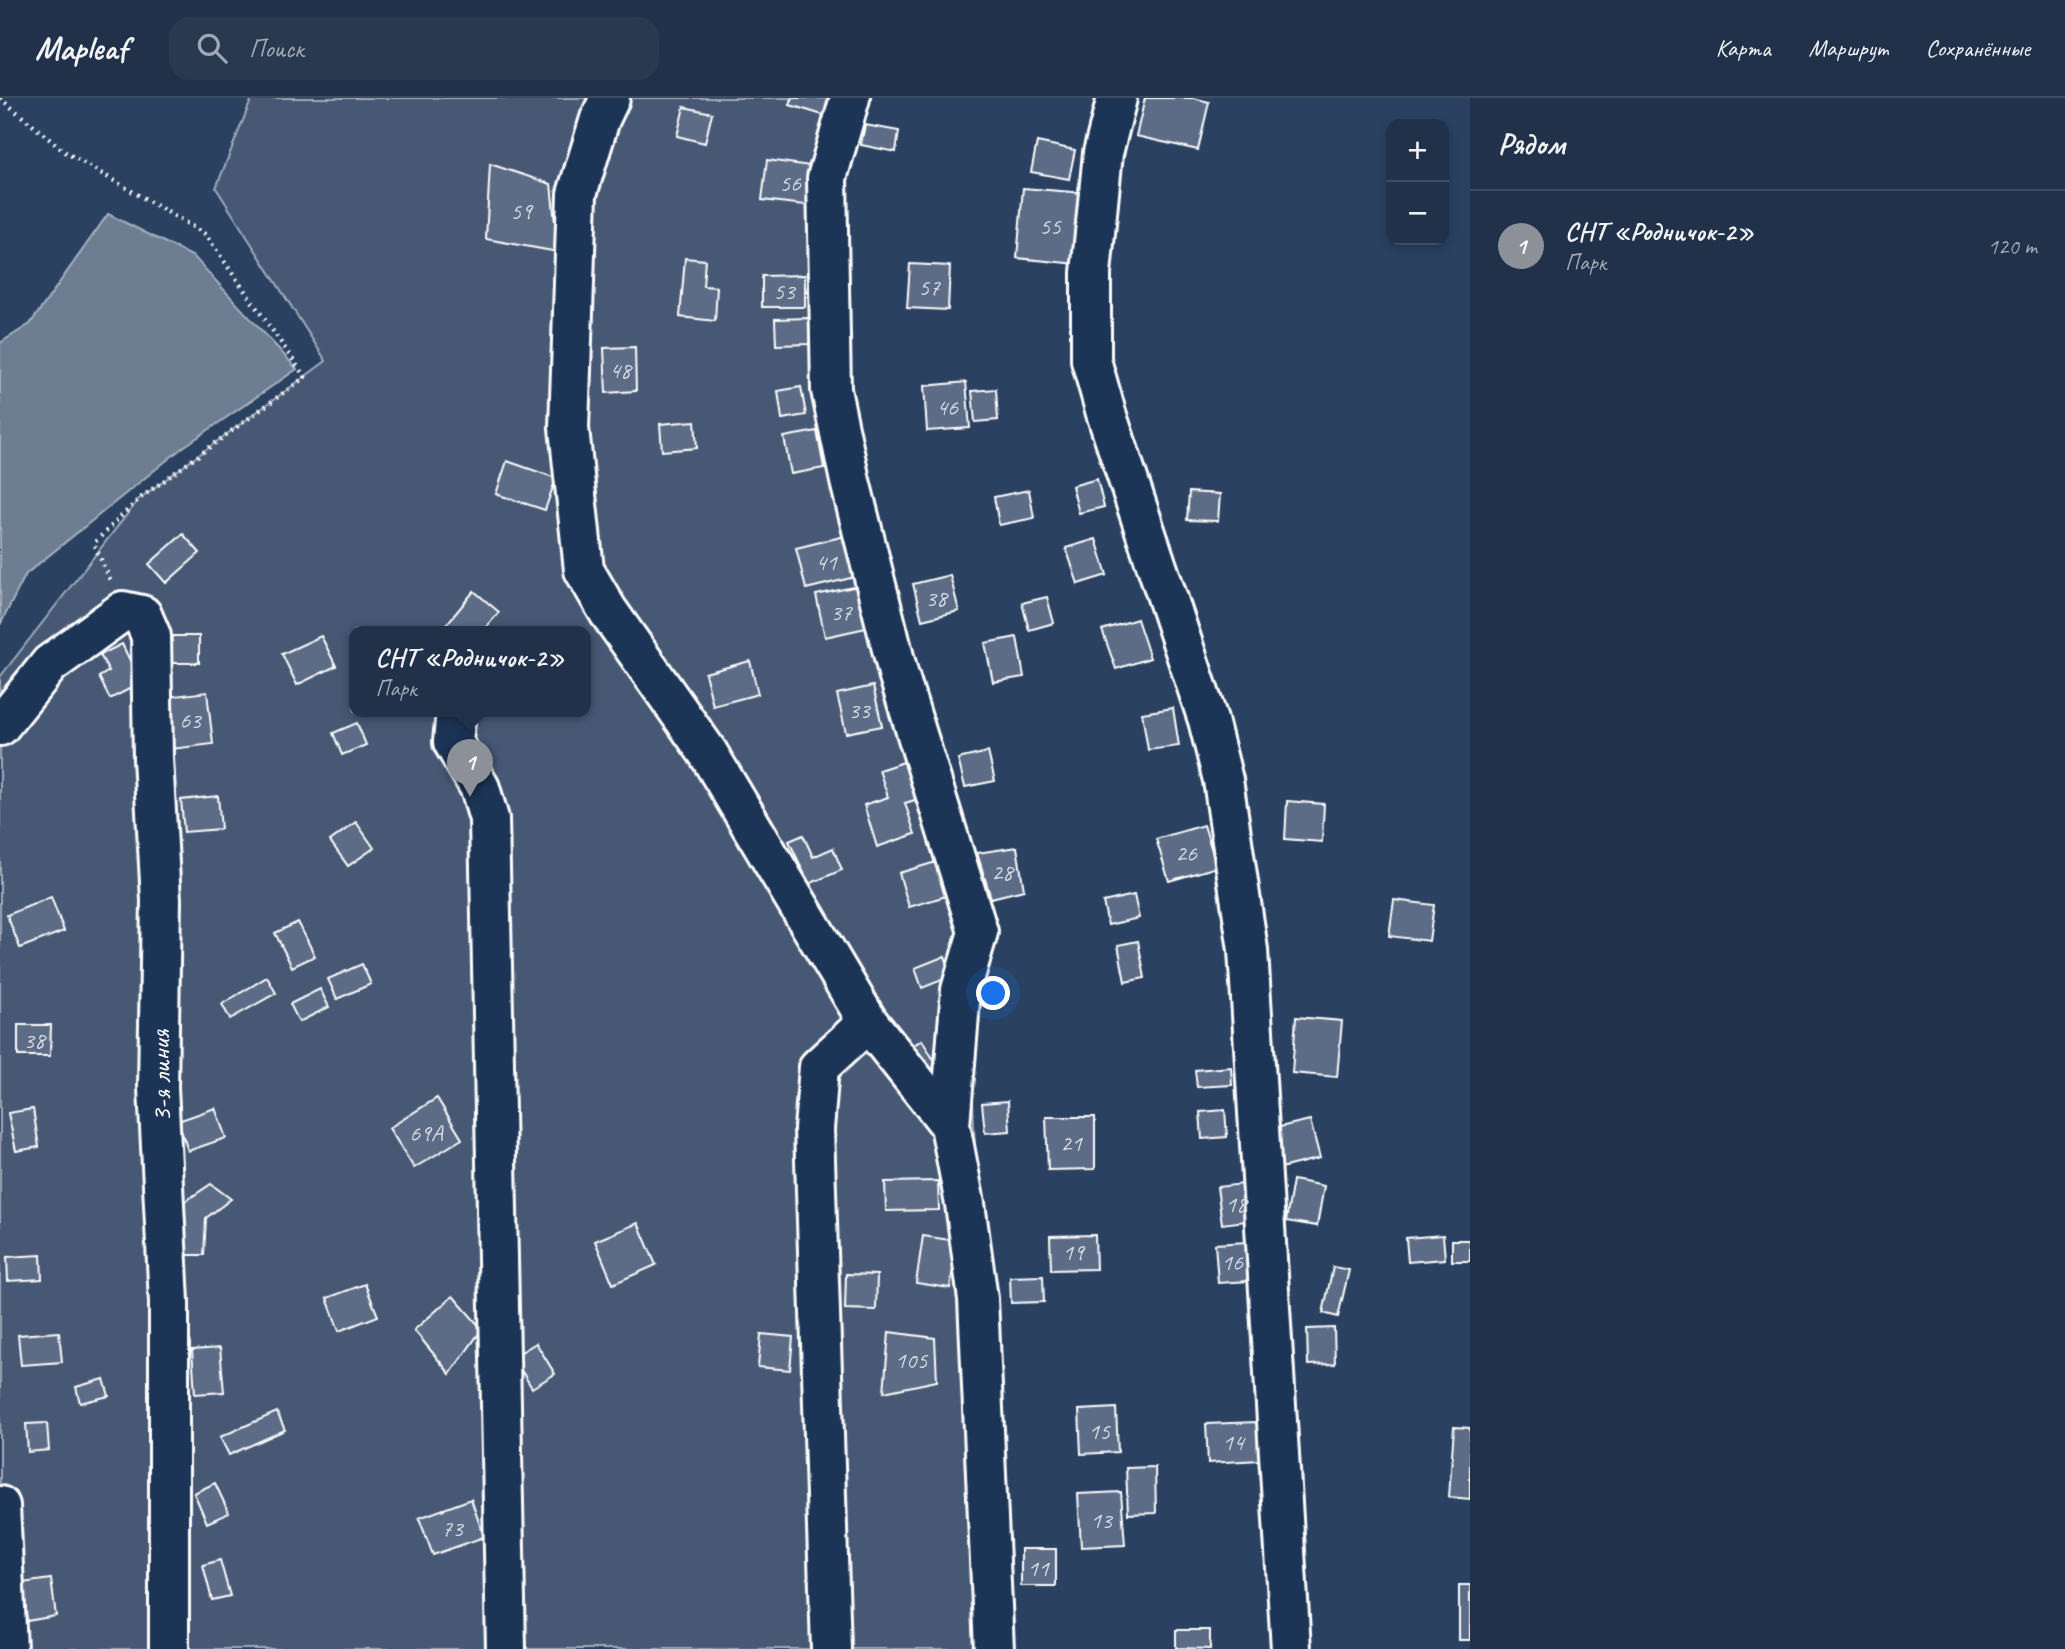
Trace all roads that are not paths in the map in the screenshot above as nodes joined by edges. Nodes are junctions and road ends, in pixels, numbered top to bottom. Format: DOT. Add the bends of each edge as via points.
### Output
graph roads {
  1 [pos="610,98"];
  2 [pos="850,98"];
  3 [pos="1117,98"];
  4 [pos="455,717"];
  5 [pos="0,726"];
  6 [pos="868,1022"];
  7 [pos="950,1125"];
  8 [pos="0,1506"];
  9 [pos="7,1649"];
  10 [pos="169,1649"];
  11 [pos="506,1649"];
  12 [pos="831,1649"];
  13 [pos="994,1649"];
  14 [pos="1292,1649"];
  1 -- 6 [label="lane" via="578,194 569,428 584,570 708,753"];
  2 -- 7 [label="lane" via="827,178 831,390 898,673 978,932 961,990"];
  3 -- 14 [label="lane" via="1103,153 1091,273 1091,360 1208,720 1223,780 1248,950"];
  4 -- 11 [label="lane" via="453,742 480,788 489,819"];
  5 -- 10 [label="lane, 3-я линия" via="50,664 123,611 142,615 151,636 161,900 158,1088 169,1302"];
  6 -- 7 [label="lane"];
  6 -- 12 [label="lane" via="820,1067 814,1129"];
  7 -- 13 [label="lane" via="978,1300"];
  8 -- 9 [label="lane"];
}
